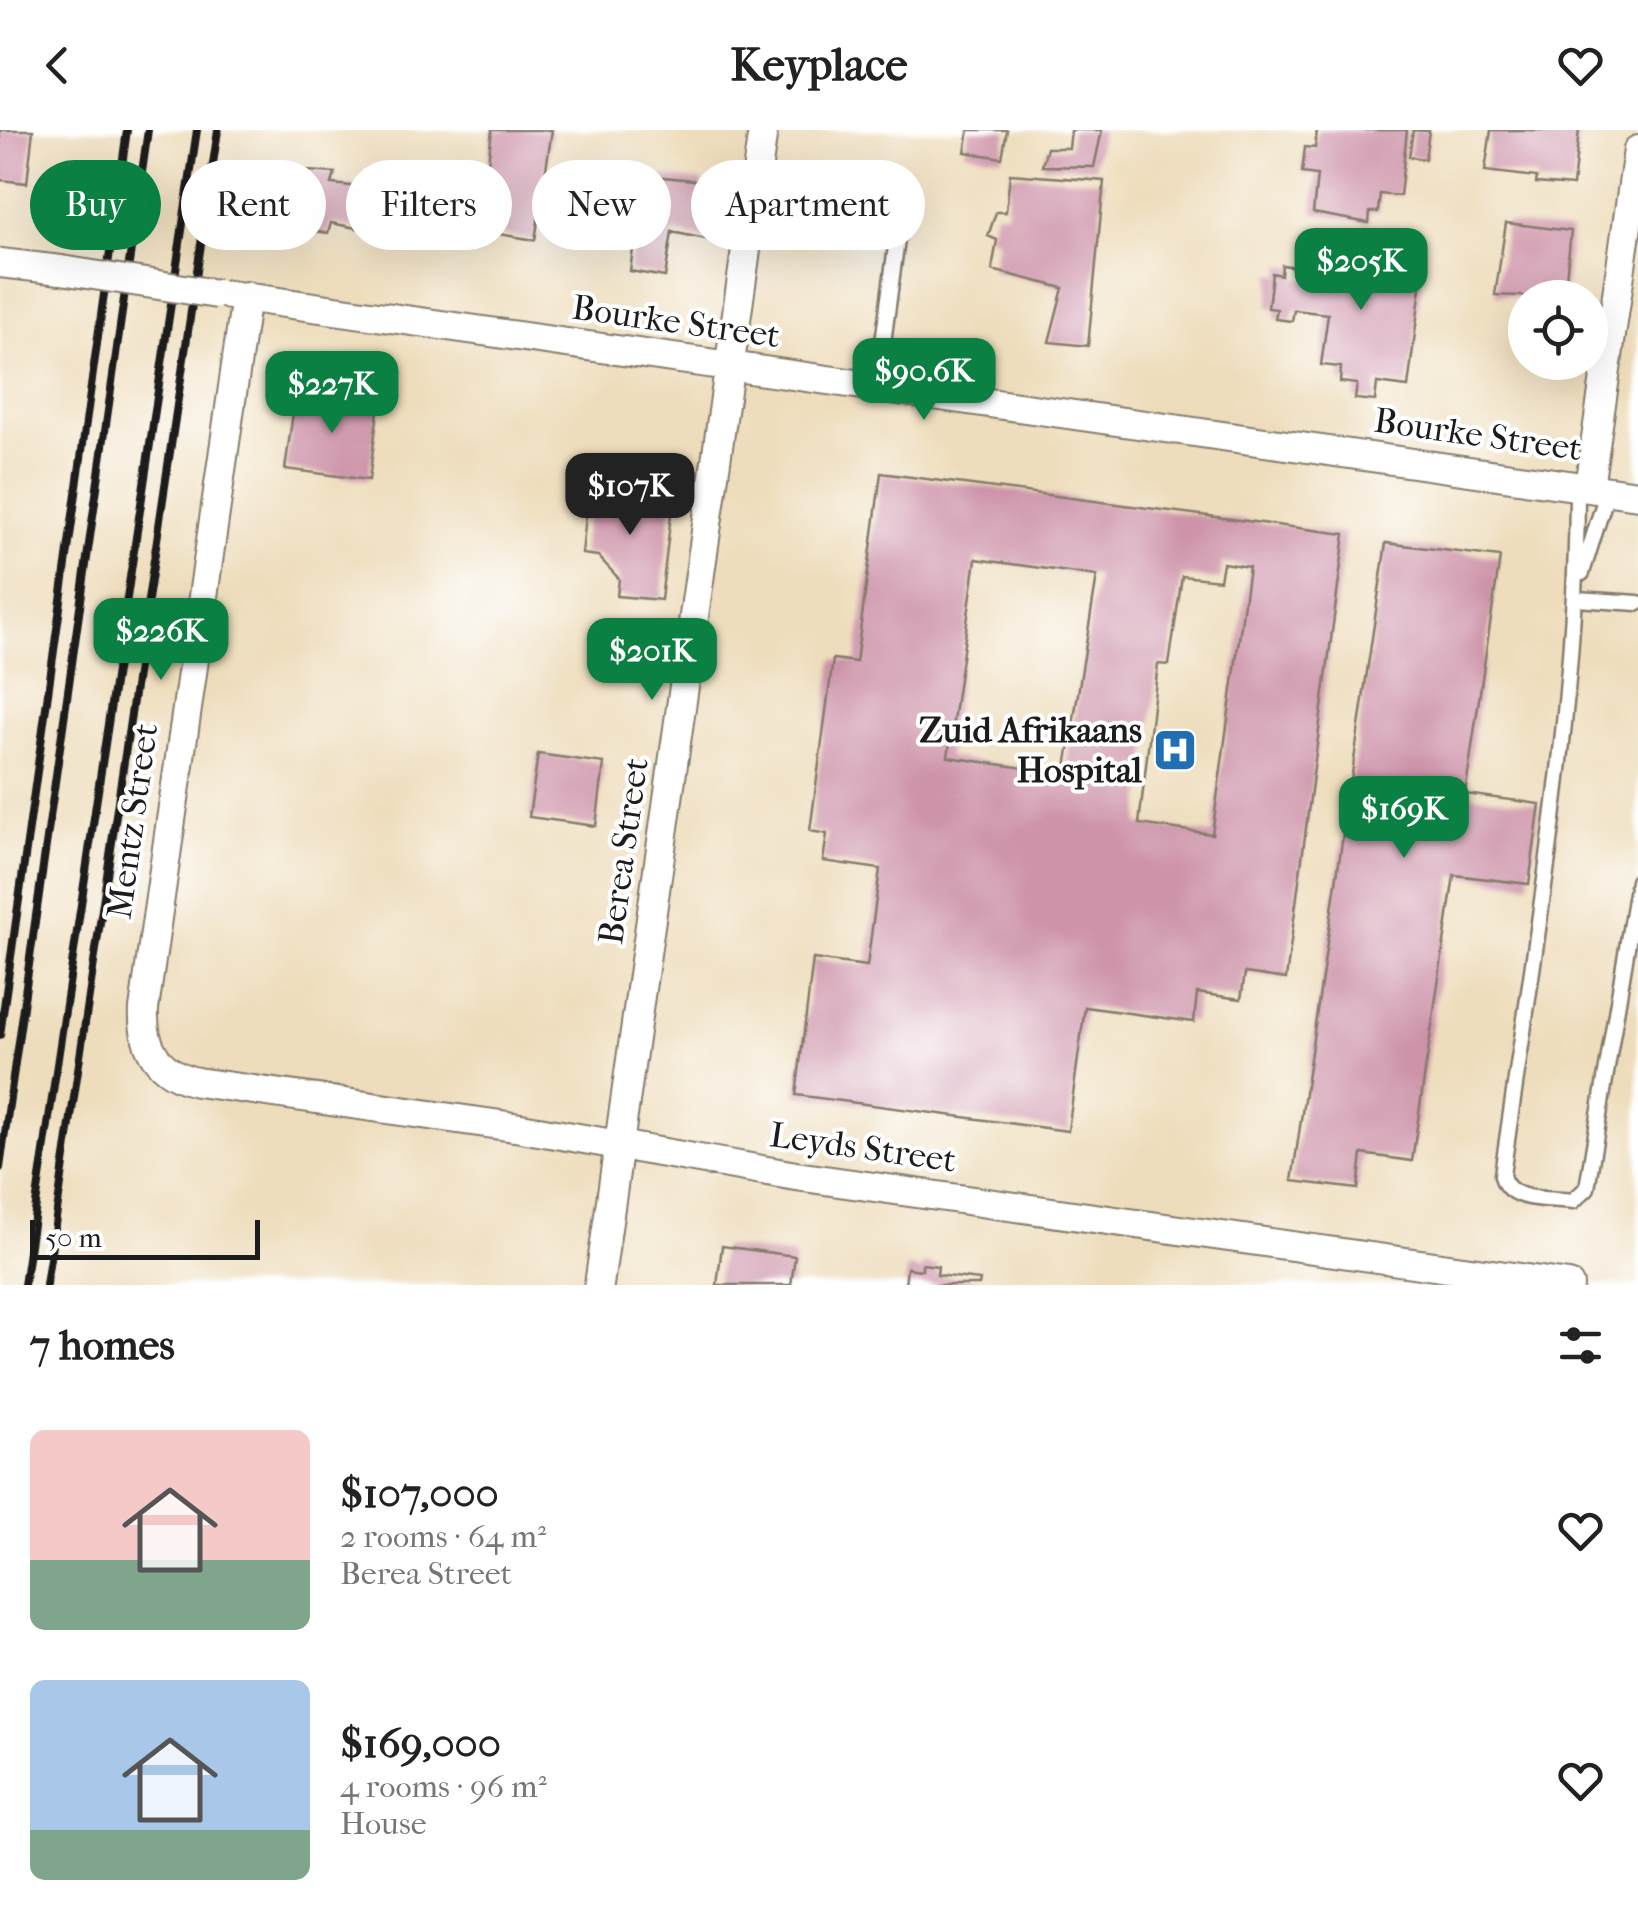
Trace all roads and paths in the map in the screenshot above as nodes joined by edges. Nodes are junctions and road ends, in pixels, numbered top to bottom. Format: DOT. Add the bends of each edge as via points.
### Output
graph roads {
  1 [pos="763,130"];
  2 [pos="1638,150"];
  3 [pos="895,250"];
  4 [pos="0,262"];
  5 [pos="246,296"];
  6 [pos="729,367"];
  7 [pos="877,387"];
  8 [pos="1591,488"];
  9 [pos="1638,495"];
  10 [pos="1576,594"];
  11 [pos="1638,603"];
  12 [pos="1638,881"];
  13 [pos="155,1058"];
  14 [pos="619,1146"];
  15 [pos="599,1285"];
  16 [pos="1569,1285"];
  1 -- 6 [label="street, Berea Street"];
  2 -- 8 [label="street"];
  3 -- 7 [label="lane"];
  4 -- 5 [label="street, Bourke Street, bridge"];
  5 -- 6 [label="street, Bourke Street"];
  5 -- 13 [label="street, Mentz Street" via="147,978 144,1029"];
  6 -- 7 [label="street, Bourke Street"];
  6 -- 14 [label="street, Berea Street"];
  7 -- 8 [label="street, Bourke Street"];
  8 -- 9 [label="street, Bourke Street"];
  8 -- 10 [label="lane"];
  8 -- 10 [label="lane"];
  10 -- 11 [label="lane"];
  10 -- 12 [label="lane" via="1502,1175 1513,1194 1573,1201 1586,1188"];
  13 -- 14 [label="street, Leyds Street" via="175,1076 197,1082"];
  14 -- 15 [label="street, Berea Street"];
  14 -- 16 [label="street, Leyds Street"];
}
